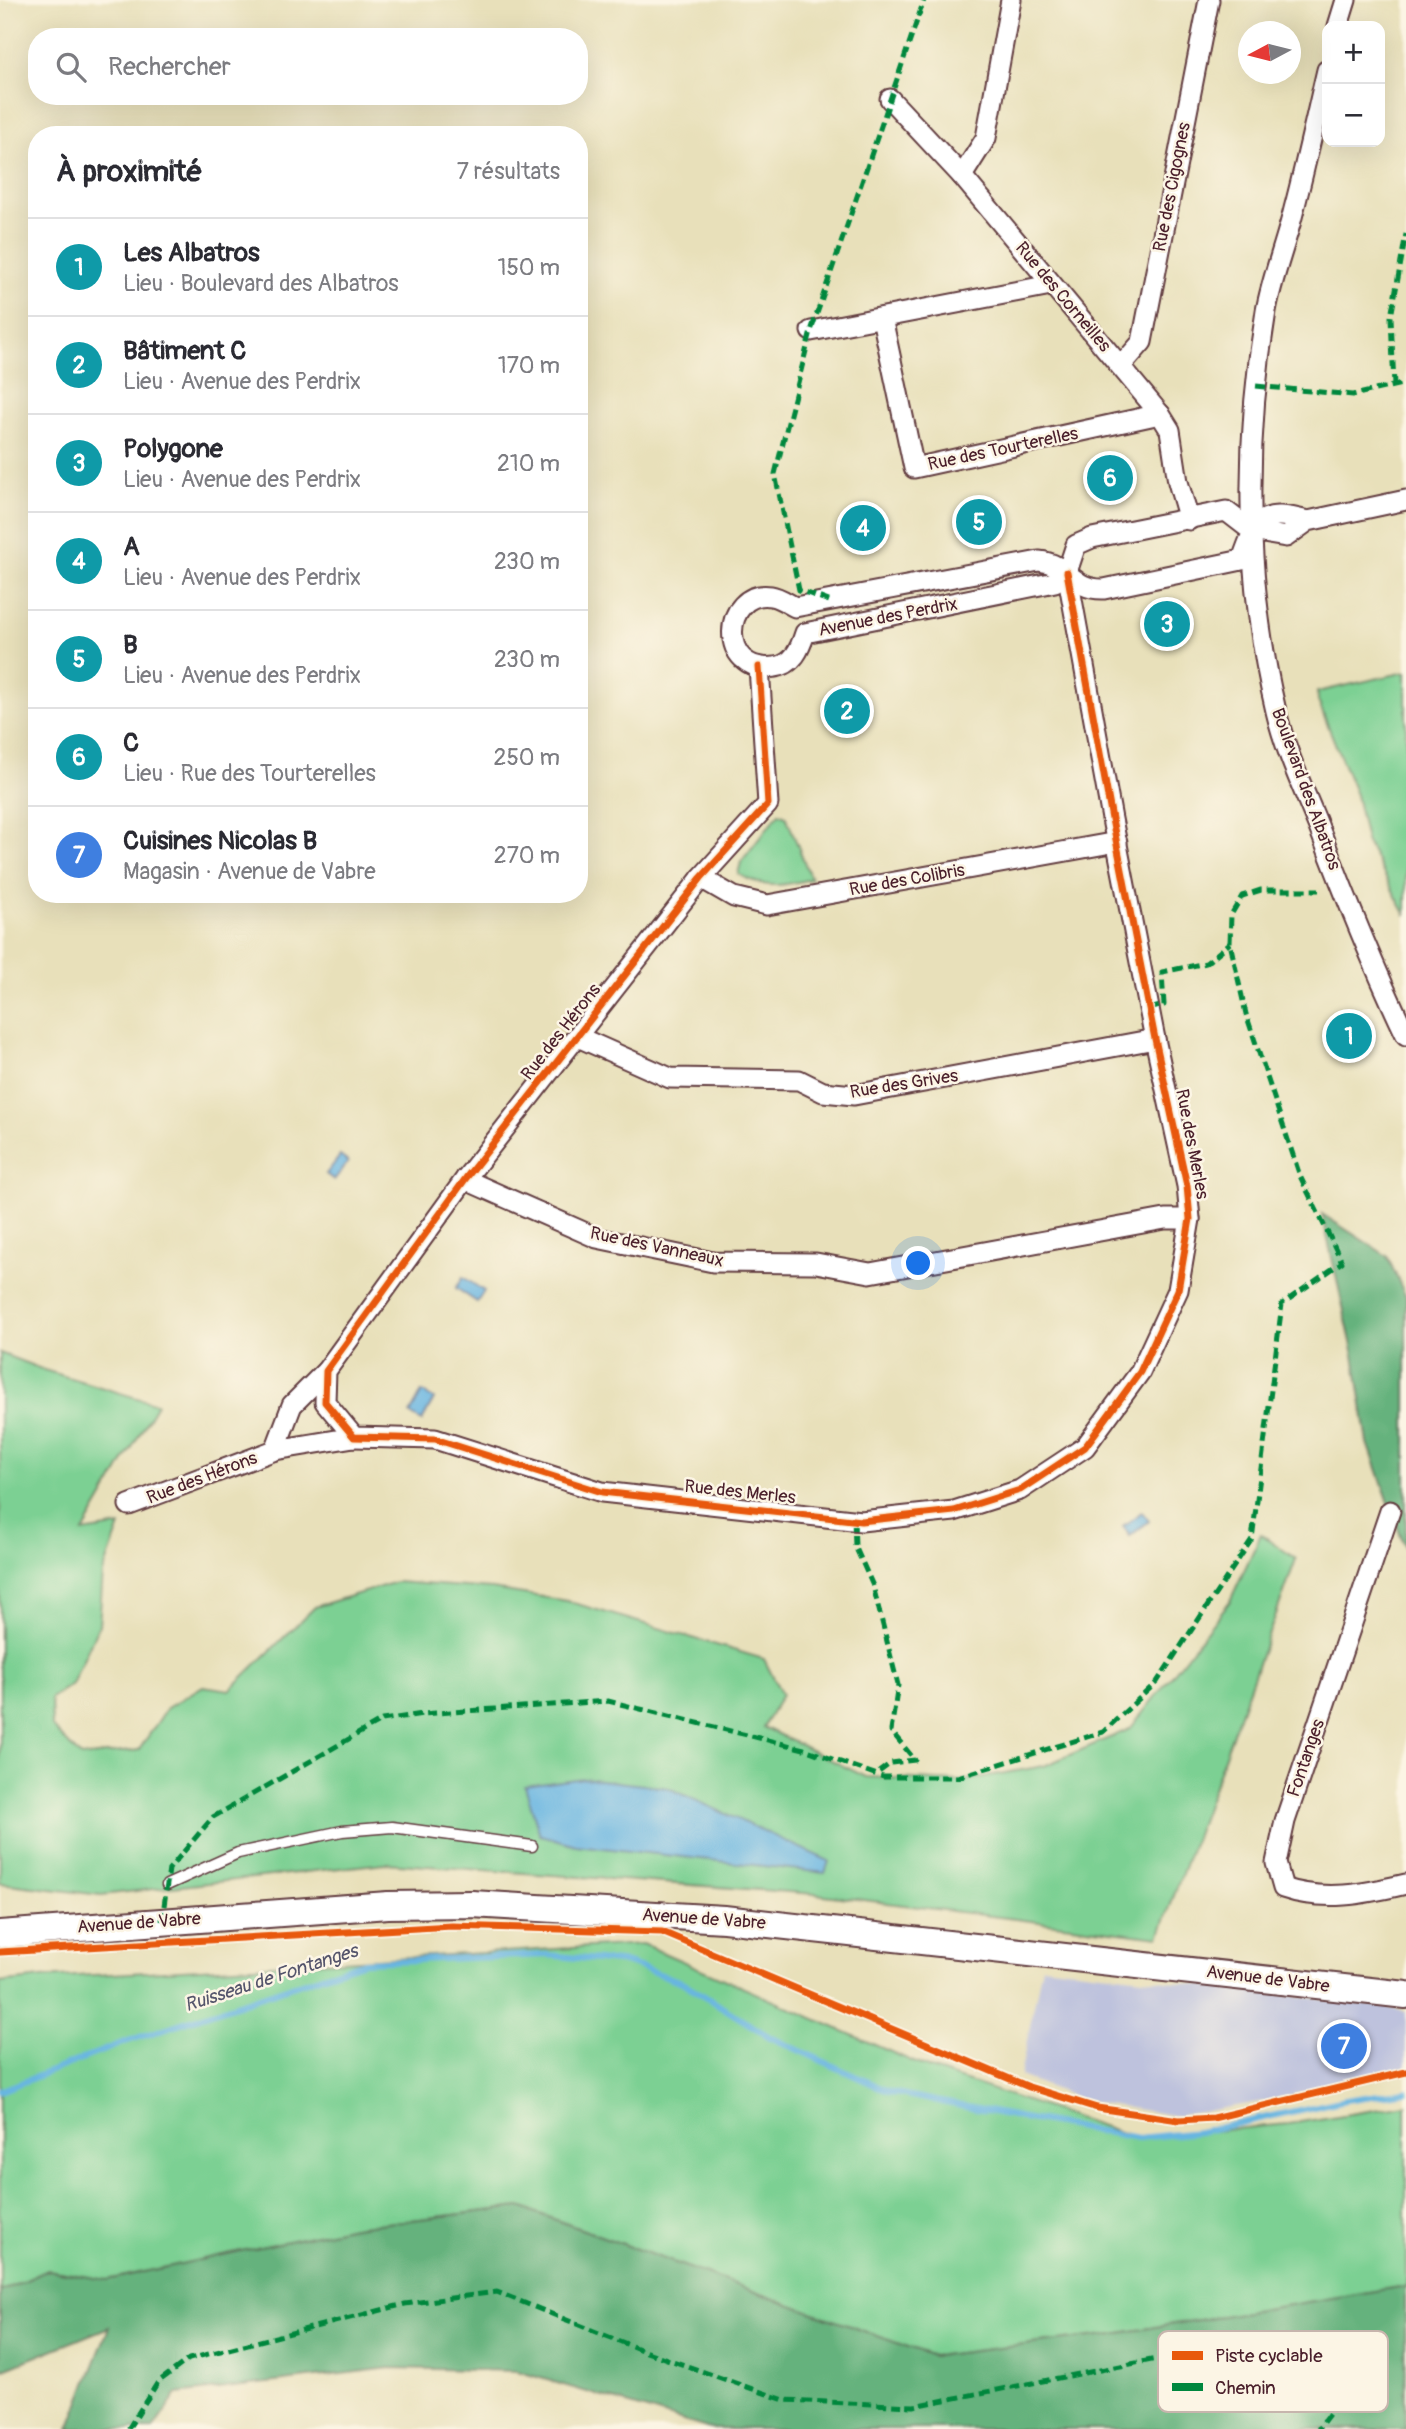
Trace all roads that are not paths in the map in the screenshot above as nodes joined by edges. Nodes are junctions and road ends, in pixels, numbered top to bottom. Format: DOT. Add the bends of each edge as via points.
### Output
graph roads {
  1 [pos="1011,0"];
  2 [pos="1209,0"];
  3 [pos="1346,0"];
  4 [pos="1340,21"];
  5 [pos="1324,84"];
  6 [pos="890,99"];
  7 [pos="962,176"];
  8 [pos="1051,285"];
  9 [pos="882,318"];
  10 [pos="811,331"];
  11 [pos="1121,366"];
  12 [pos="1160,414"];
  13 [pos="1406,500"];
  14 [pos="1189,520"];
  15 [pos="1252,531"];
  16 [pos="1067,572"];
  17 [pos="759,667"];
  18 [pos="1117,842"];
  19 [pos="701,878"];
  20 [pos="1406,1035"];
  21 [pos="578,1037"];
  22 [pos="1155,1039"];
  23 [pos="466,1178"];
  24 [pos="1190,1219"];
  25 [pos="326,1371"];
  26 [pos="354,1437"];
  27 [pos="275,1450"];
  28 [pos="130,1505"];
  29 [pos="1390,1511"];
  30 [pos="532,1846"];
  31 [pos="1406,1884"];
  32 [pos="167,1885"];
  33 [pos="0,1934"];
  34 [pos="1406,1995"];
  1 -- 7 [label="street" via="986,138"];
  2 -- 11 [label="street, Rue des Cigognes" via="1142,342"];
  3 -- 4 [label="street"];
  5 -- 15 [label="street, Boulevard des Albatros" via="1267,309 1254,412"];
  6 -- 7 [label="street, Rue des Corneilles"];
  7 -- 8 [label="street, Rue des Corneilles"];
  8 -- 9 [label="street"];
  8 -- 11 [label="street, Rue des Corneilles"];
  9 -- 10 [label="street"];
  9 -- 12 [label="street, Rue des Tourterelles" via="914,468"];
  11 -- 12 [label="street, Rue des Corneilles"];
  12 -- 14 [label="street, Rue des Corneilles" via="1170,430"];
  13 -- 15 [label="street" via="1308,521 1283,514 1262,519"];
  14 -- 15 [label="street" via="1226,511"];
  14 -- 16 [label="street" via="1092,538 1076,545"];
  15 -- 16 [label="street, Avenue des Perdrix" via="1242,560 1104,589 1079,585"];
  15 -- 20 [label="street, Boulevard des Albatros" via="1265,658 1276,713 1369,955"];
  16 -- 17 [label="street, Avenue des Perdrix" via="1044,585 805,633 792,660 778,667"];
  16 -- 17 [label="street, Avenue des Perdrix" via="1039,561 795,607 763,596 743,605 732,623 735,648 744,660"];
  16 -- 18 [label="street, Rue des Merles"];
  17 -- 19 [label="street, Rue des Hérons" via="768,804"];
  18 -- 19 [label="street, Rue des Colibris" via="767,905 734,897"];
  18 -- 22 [label="street, Rue des Merles"];
  19 -- 21 [label="street, Rue des Hérons"];
  21 -- 22 [label="street, Rue des Grives" via="670,1078 799,1080 823,1092 854,1095"];
  21 -- 23 [label="street, Rue des Hérons"];
  22 -- 24 [label="street, Rue des Merles"];
  23 -- 24 [label="street, Rue des Vanneaux" via="597,1238 713,1262 816,1263 870,1273 1165,1219"];
  23 -- 25 [label="street, Rue des Hérons"];
  24 -- 26 [label="street, Rue des Merles" via="1178,1290 1168,1313 1140,1372 1085,1447 1020,1490 954,1511 861,1521 602,1492 435,1439"];
  25 -- 26 [label="street" via="326,1402"];
  25 -- 27 [label="street, Rue des Hérons" via="292,1405"];
  26 -- 27 [label="street, Rue des Hérons"];
  27 -- 28 [label="street, Rue des Hérons"];
  29 -- 31 [label="street, Fontanges" via="1285,1821 1276,1863 1283,1888 1303,1895 1329,1898"];
  30 -- 32 [label="lane" via="392,1827 342,1831 238,1853"];
  33 -- 34 [label="main road, Avenue de Vabre" via="388,1905 472,1903 724,1919"];
}
